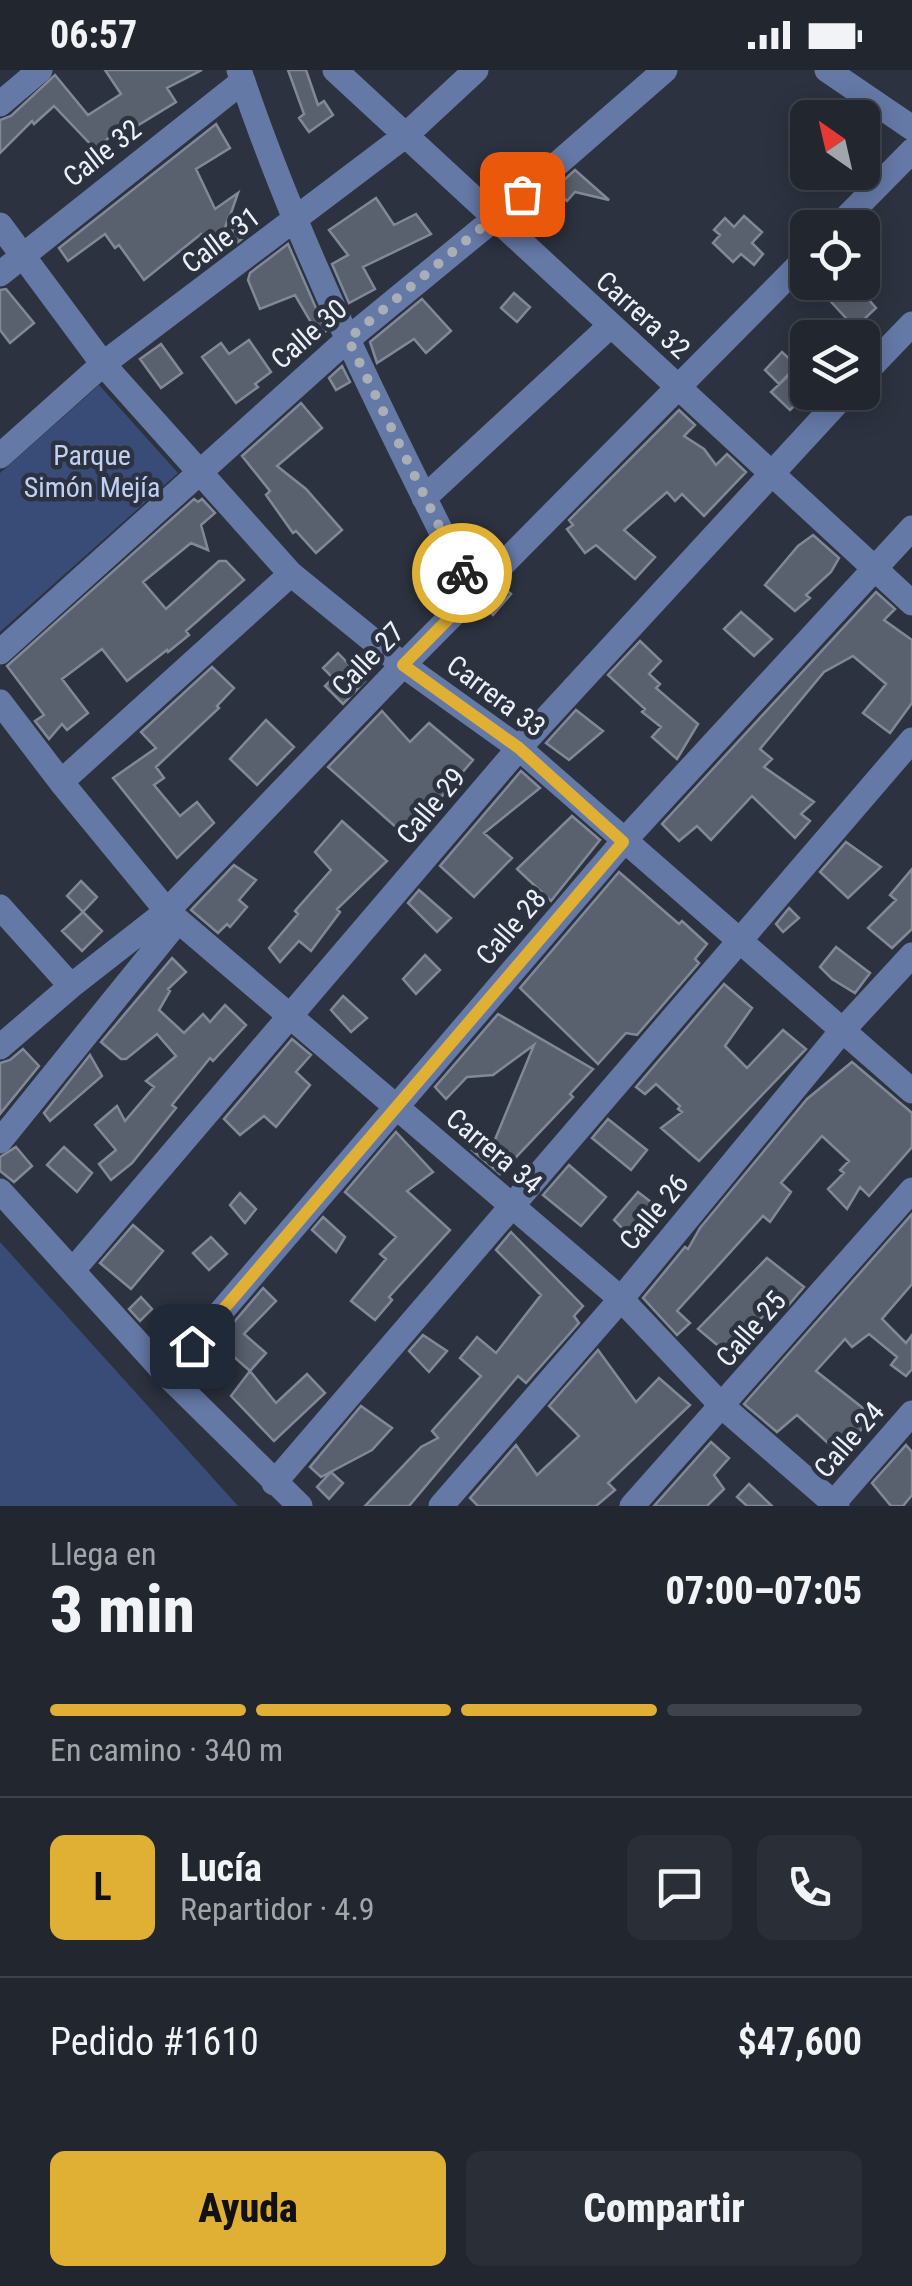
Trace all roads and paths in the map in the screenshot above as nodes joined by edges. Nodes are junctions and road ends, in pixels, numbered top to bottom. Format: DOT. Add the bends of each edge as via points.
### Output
graph roads {
  1 [pos="40,70"];
  2 [pos="335,70"];
  3 [pos="476,70"];
  4 [pos="665,70"];
  5 [pos="840,74"];
  6 [pos="241,76"];
  7 [pos="0,104"];
  8 [pos="912,128"];
  9 [pos="406,136"];
  10 [pos="912,151"];
  11 [pos="854,210"];
  12 [pos="494,219"];
  13 [pos="297,220"];
  14 [pos="0,225"];
  15 [pos="22,254"];
  16 [pos="0,274"];
  17 [pos="790,274"];
  18 [pos="912,324"];
  19 [pos="610,326"];
  20 [pos="348,339"];
  21 [pos="880,357"];
  22 [pos="103,364"];
  23 [pos="677,386"];
  24 [pos="830,410"];
  25 [pos="0,456"];
  26 [pos="771,472"];
  27 [pos="197,473"];
  28 [pos="424,498"];
  29 [pos="912,528"];
  30 [pos="874,568"];
  31 [pos="291,574"];
  32 [pos="472,595"];
  33 [pos="912,603"];
  34 [pos="0,652"];
  35 [pos="403,665"];
  36 [pos="0,702"];
  37 [pos="912,740"];
  38 [pos="519,748"];
  39 [pos="61,782"];
  40 [pos="623,842"];
  41 [pos="0,907"];
  42 [pos="173,916"];
  43 [pos="740,939"];
  44 [pos="912,954"];
  45 [pos="70,986"];
  46 [pos="291,1017"];
  47 [pos="842,1032"];
  48 [pos="0,1047"];
  49 [pos="912,1092"];
  50 [pos="396,1107"];
  51 [pos="0,1141"];
  52 [pos="912,1190"];
  53 [pos="0,1191"];
  54 [pos="512,1205"];
  55 [pos="73,1270"];
  56 [pos="621,1299"];
  57 [pos="167,1376"];
  58 [pos="722,1407"];
  59 [pos="912,1412"];
  60 [pos="274,1483"];
  61 [pos="834,1505"];
  62 [pos="300,1506"];
  63 [pos="440,1506"];
  64 [pos="632,1506"];
  1 -- 7 [label="street"];
  2 -- 9 [label="street, Carrera 32"];
  3 -- 9 [label="street, Calle 31"];
  4 -- 12 [label="street, Calle 30"];
  5 -- 8 [label="street"];
  6 -- 13 [label="street"];
  6 -- 15 [label="street, Calle 32"];
  9 -- 12 [label="street, Carrera 32"];
  9 -- 13 [label="street, Calle 31"];
  10 -- 11 [label="street"];
  12 -- 19 [label="street, Carrera 32"];
  12 -- 20 [label="street, Calle 30"];
  13 -- 20 [label="street"];
  13 -- 22 [label="street, Calle 31"];
  14 -- 15 [label="street, Carrera 33"];
  15 -- 16 [label="street, Calle 32"];
  15 -- 22 [label="street, Carrera 33"];
  17 -- 23 [label="street, Calle 27"];
  18 -- 21 [label="street"];
  19 -- 23 [label="street, Carrera 32"];
  19 -- 28 [label="street"];
  20 -- 27 [label="street, Calle 30"];
  20 -- 28 [label="street"];
  22 -- 25 [label="street, Calle 31"];
  22 -- 27 [label="street, Carrera 33"];
  23 -- 26 [label="street, Carrera 32"];
  23 -- 32 [label="street, Calle 27"];
  24 -- 26 [label="street, Calle 29"];
  26 -- 30 [label="street, Carrera 32"];
  26 -- 38 [label="street, Calle 29"];
  27 -- 31 [label="street, Carrera 33"];
  27 -- 34 [label="street, Calle 30"];
  28 -- 32 [label="street"];
  29 -- 30 [label="street, Calle 28"];
  30 -- 33 [label="street, Carrera 32"];
  30 -- 40 [label="street, Calle 28"];
  31 -- 35 [label="street, Carrera 33"];
  31 -- 39 [label="street"];
  32 -- 35 [label="street, Calle 27"];
  35 -- 38 [label="street, Carrera 33"];
  35 -- 42 [label="street, Calle 27"];
  36 -- 39 [label="street, Carrera 34"];
  37 -- 43 [label="street"];
  38 -- 40 [label="street, Carrera 33"];
  38 -- 46 [label="street, Calle 29"];
  39 -- 42 [label="street, Carrera 34"];
  40 -- 43 [label="street, Carrera 33"];
  40 -- 50 [label="street, Calle 28"];
  41 -- 45 [label="street"];
  42 -- 45 [label="street, Calle 27"];
  42 -- 46 [label="street, Carrera 34"];
  42 -- 51 [label="street"];
  43 -- 47 [label="street, Carrera 33"];
  43 -- 54 [label="street"];
  44 -- 47 [label="street, Calle 26"];
  45 -- 48 [label="street, Calle 27"];
  46 -- 50 [label="street, Carrera 34"];
  46 -- 55 [label="street, Calle 29"];
  47 -- 49 [label="street, Carrera 33"];
  47 -- 56 [label="street, Calle 26"];
  50 -- 54 [label="street, Carrera 34"];
  50 -- 57 [label="street, Calle 28"];
  52 -- 58 [label="street, Calle 25"];
  53 -- 55 [label="street"];
  54 -- 56 [label="street, Carrera 34"];
  54 -- 60 [label="street"];
  55 -- 57 [label="street"];
  56 -- 58 [label="street, Carrera 34"];
  56 -- 63 [label="street, Calle 26"];
  57 -- 60 [label="street"];
  58 -- 61 [label="street, Carrera 34"];
  58 -- 64 [label="street, Calle 25"];
  59 -- 61 [label="street, Calle 24"];
  60 -- 62 [label="street"];
}
